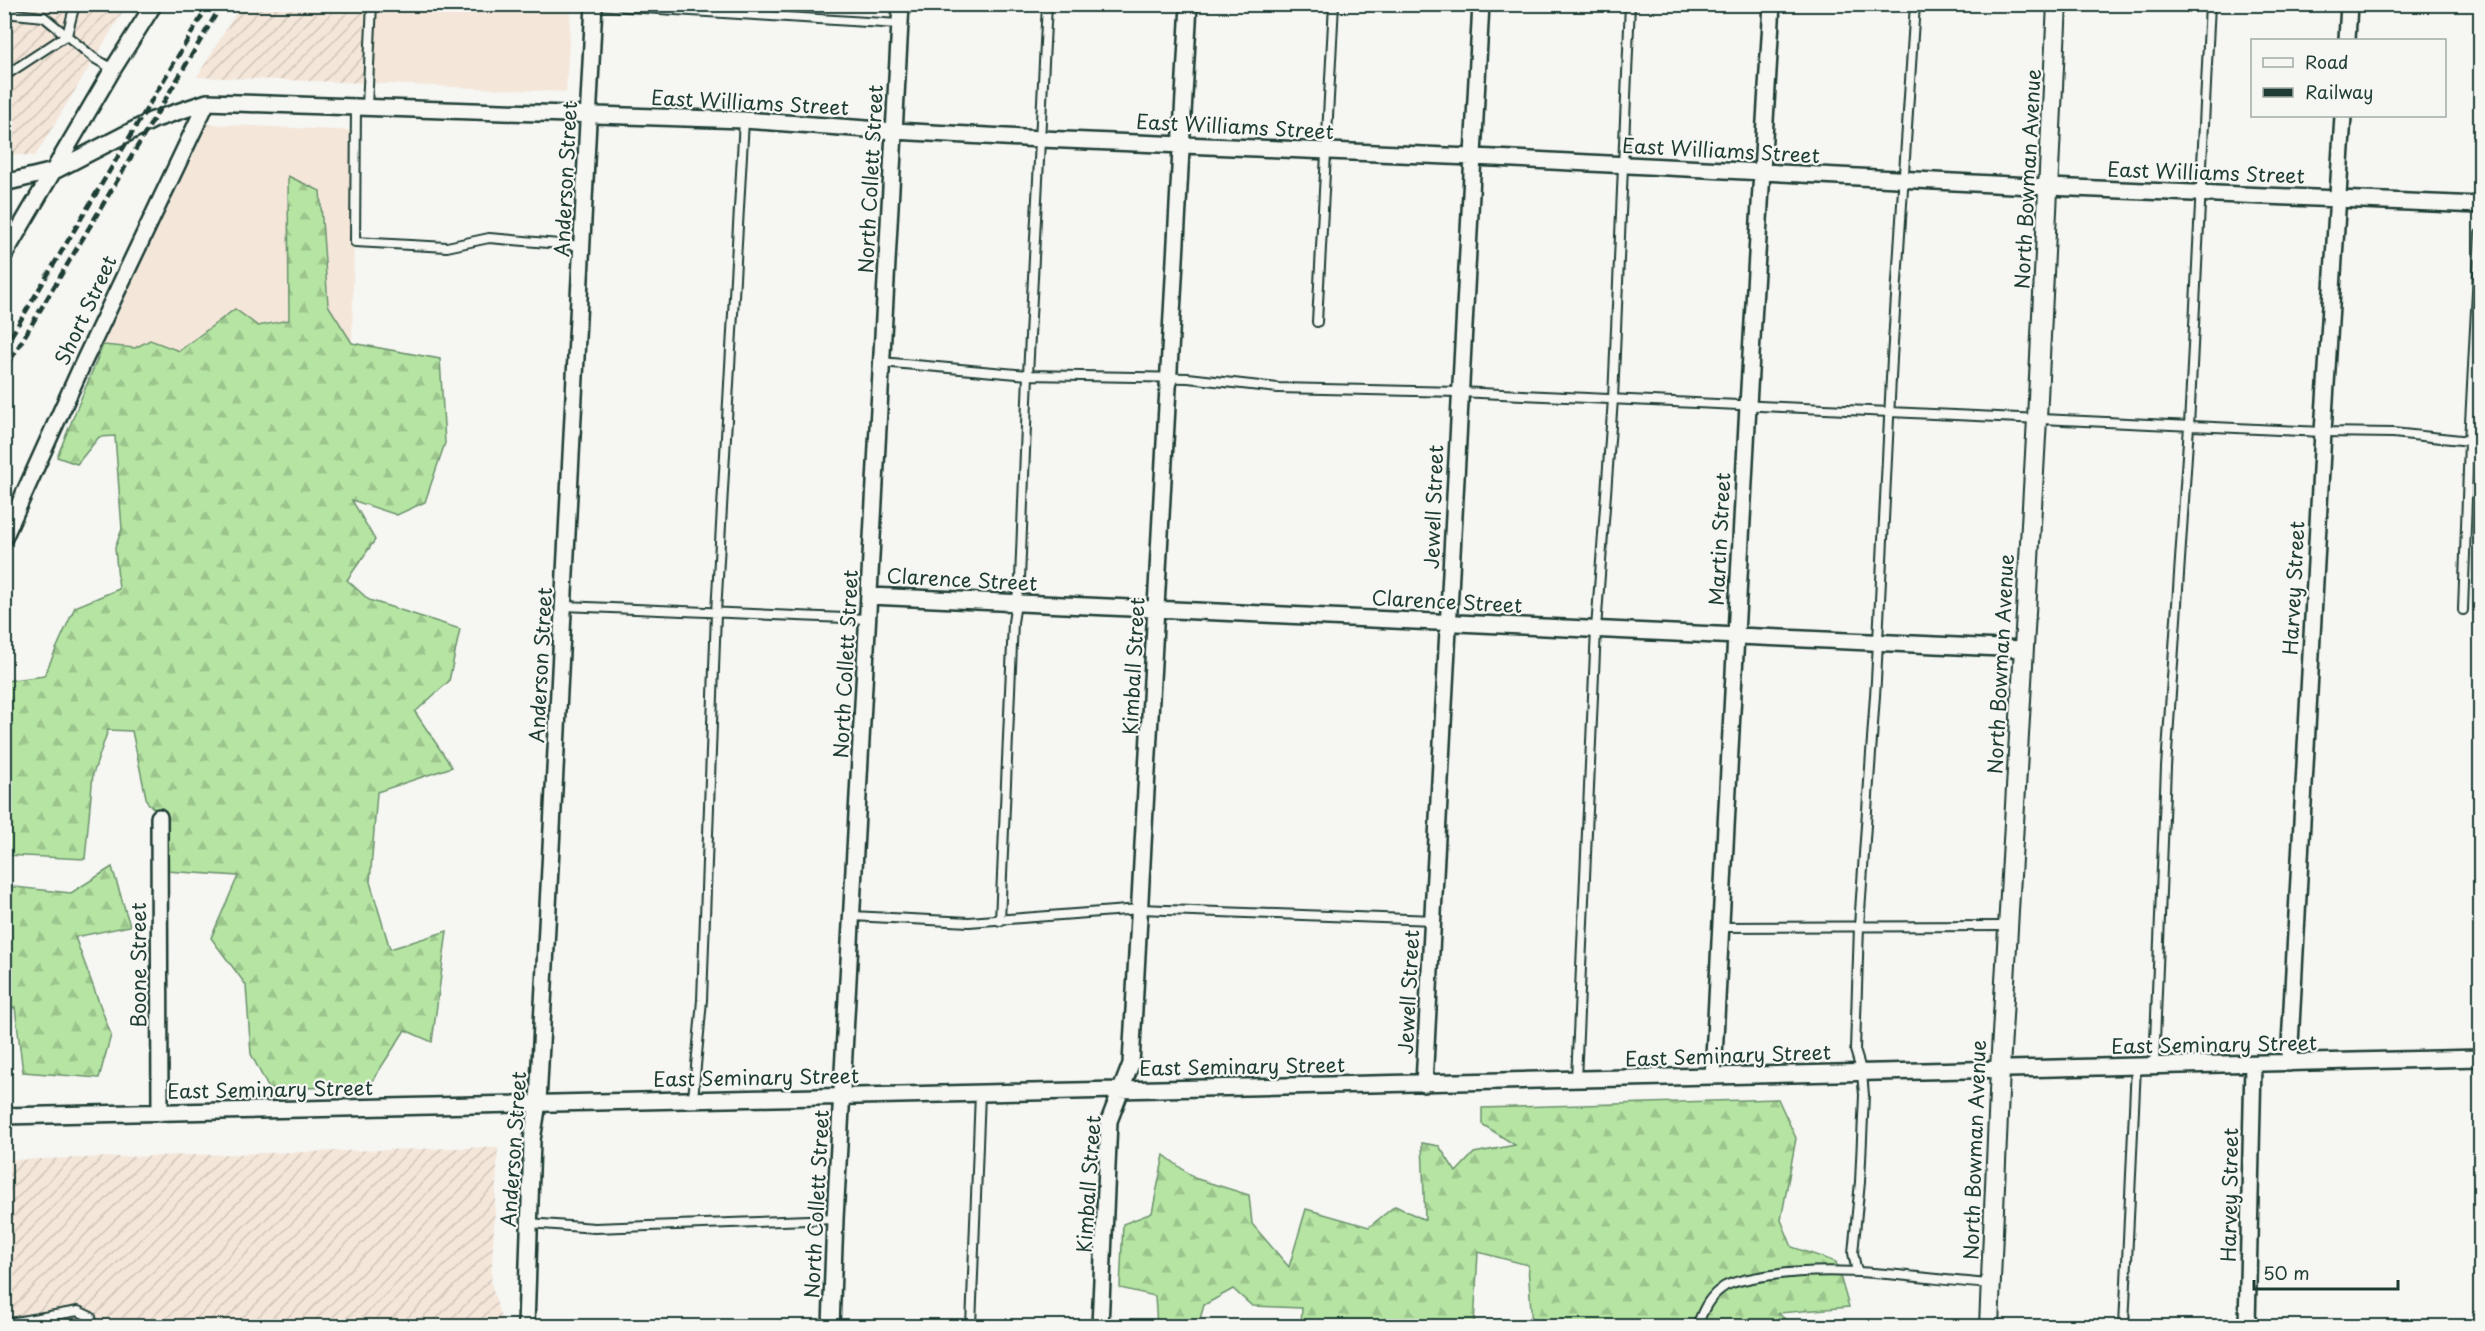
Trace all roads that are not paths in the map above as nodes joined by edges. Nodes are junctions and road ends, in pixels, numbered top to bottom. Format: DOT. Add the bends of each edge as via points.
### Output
graph roads {
  1 [pos="75,4"];
  2 [pos="154,4"];
  3 [pos="372,4"];
  4 [pos="579,4"];
  5 [pos="901,4"];
  6 [pos="1047,4"];
  7 [pos="1189,4"];
  8 [pos="1334,4"];
  9 [pos="1481,4"];
  10 [pos="1630,4"];
  11 [pos="1772,4"];
  12 [pos="1914,4"];
  13 [pos="2057,4"];
  14 [pos="2210,4"];
  15 [pos="2349,4"];
  16 [pos="594,5"];
  17 [pos="4,13"];
  18 [pos="899,24"];
  19 [pos="67,35"];
  20 [pos="2347,39"];
  21 [pos="113,69"];
  22 [pos="4,73"];
  23 [pos="207,102"];
  24 [pos="361,106"];
  25 [pos="590,116"];
  26 [pos="2343,117"];
  27 [pos="744,120"];
  28 [pos="894,131"];
  29 [pos="1041,139"];
  30 [pos="1182,145"];
  31 [pos="1327,152"];
  32 [pos="1474,158"];
  33 [pos="1621,166"];
  34 [pos="54,171"];
  35 [pos="1761,173"];
  36 [pos="1904,179"];
  37 [pos="4,183"];
  38 [pos="2049,187"];
  39 [pos="2201,193"];
  40 [pos="2338,198"];
  41 [pos="2481,205"];
  42 [pos="2481,234"];
  43 [pos="583,246"];
  44 [pos="4,255"];
  45 [pos="1317,322"];
  46 [pos="881,363"];
  47 [pos="1028,375"];
  48 [pos="1169,377"];
  49 [pos="1459,392"];
  50 [pos="1613,399"];
  51 [pos="1748,405"];
  52 [pos="1889,412"];
  53 [pos="2037,419"];
  54 [pos="2189,426"];
  55 [pos="2323,432"];
  56 [pos="2469,441"];
  57 [pos="2481,442"];
  58 [pos="4,538"];
  59 [pos="870,596"];
  60 [pos="1014,603"];
  61 [pos="564,606"];
  62 [pos="1157,609"];
  63 [pos="2463,610"];
  64 [pos="716,613"];
  65 [pos="869,619"];
  66 [pos="1450,622"];
  67 [pos="1596,629"];
  68 [pos="1735,636"];
  69 [pos="1878,642"];
  70 [pos="2023,649"];
  71 [pos="159,817"];
  72 [pos="1140,909"];
  73 [pos="852,916"];
  74 [pos="1434,920"];
  75 [pos="1000,921"];
  76 [pos="1859,926"];
  77 [pos="2008,926"];
  78 [pos="1719,927"];
  79 [pos="2481,1058"];
  80 [pos="2253,1064"];
  81 [pos="2289,1064"];
  82 [pos="2136,1066"];
  83 [pos="2154,1066"];
  84 [pos="2000,1069"];
  85 [pos="1862,1073"];
  86 [pos="1713,1076"];
  87 [pos="1576,1080"];
  88 [pos="1424,1084"];
  89 [pos="1121,1090"];
  90 [pos="980,1093"];
  91 [pos="842,1097"];
  92 [pos="693,1099"];
  93 [pos="538,1103"];
  94 [pos="160,1113"];
  95 [pos="4,1116"];
  96 [pos="835,1219"];
  97 [pos="529,1223"];
  98 [pos="1857,1272"];
  99 [pos="1991,1284"];
  100 [pos="4,1324"];
  101 [pos="14,1325"];
  102 [pos="93,1326"];
  103 [pos="526,1326"];
  104 [pos="831,1326"];
  105 [pos="971,1326"];
  106 [pos="1100,1326"];
  107 [pos="1697,1326"];
  108 [pos="1989,1326"];
  109 [pos="2124,1326"];
  110 [pos="2247,1326"];
  1 -- 19 [label="lane"];
  2 -- 21 [label="street"];
  3 -- 24 [label="lane"];
  4 -- 16 [label="lane"];
  5 -- 18 [label="street, North Collett Street"];
  6 -- 29 [label="lane"];
  7 -- 30 [label="street, Kimball Street"];
  8 -- 31 [label="lane"];
  9 -- 32 [label="street, Jewell Street"];
  10 -- 33 [label="lane"];
  11 -- 35 [label="street, Martin Street"];
  12 -- 36 [label="lane"];
  13 -- 38 [label="street, North Bowman Avenue"];
  14 -- 39 [label="lane"];
  15 -- 20 [label="street"];
  16 -- 18 [label="lane"];
  16 -- 25 [label="street, Anderson Street"];
  17 -- 19 [label="lane" via="44,17"];
  18 -- 28 [label="street, North Collett Street"];
  19 -- 21 [label="lane"];
  19 -- 22 [label="lane"];
  21 -- 34 [label="street"];
  23 -- 24 [label="street, East Williams Street"];
  23 -- 34 [label="street, East Williams Street" via="153,120"];
  23 -- 58 [label="street, Short Street" via="82,363"];
  24 -- 25 [label="street, East Williams Street"];
  24 -- 43 [label="lane" via="355,242 447,247 489,238"];
  25 -- 27 [label="street, East Williams Street"];
  25 -- 43 [label="street, Anderson Street"];
  26 -- 40 [label="street, Harvey Street"];
  27 -- 28 [label="street, East Williams Street"];
  27 -- 64 [label="lane"];
  28 -- 29 [label="street, East Williams Street"];
  28 -- 46 [label="street, North Collett Street"];
  29 -- 30 [label="street, East Williams Street"];
  29 -- 47 [label="lane"];
  30 -- 31 [label="street, East Williams Street"];
  30 -- 48 [label="street, Kimball Street"];
  31 -- 32 [label="street, East Williams Street"];
  31 -- 45 [label="lane"];
  32 -- 33 [label="street, East Williams Street"];
  32 -- 49 [label="street, Jewell Street"];
  33 -- 35 [label="street, East Williams Street"];
  33 -- 50 [label="lane"];
  34 -- 37 [label="street, East Williams Street"];
  34 -- 44 [label="street"];
  35 -- 36 [label="street, East Williams Street"];
  35 -- 51 [label="street, Martin Street"];
  36 -- 38 [label="street, East Williams Street"];
  36 -- 52 [label="lane"];
  38 -- 39 [label="street, East Williams Street"];
  38 -- 53 [label="street, North Bowman Avenue"];
  39 -- 40 [label="street, East Williams Street"];
  39 -- 54 [label="lane"];
  40 -- 41 [label="street, East Williams Street"];
  40 -- 55 [label="street, Harvey Street"];
  42 -- 56 [label="lane"];
  43 -- 61 [label="street, Anderson Street"];
  46 -- 47 [label="lane"];
  46 -- 59 [label="street, North Collett Street"];
  47 -- 48 [label="lane"];
  47 -- 60 [label="lane" via="1020,579"];
  48 -- 49 [label="lane" via="1278,388"];
  48 -- 62 [label="street, Kimball Street"];
  49 -- 50 [label="lane"];
  49 -- 66 [label="street, Jewell Street"];
  50 -- 51 [label="lane"];
  50 -- 67 [label="lane"];
  51 -- 52 [label="lane"];
  51 -- 68 [label="street, Martin Street"];
  52 -- 53 [label="lane"];
  52 -- 69 [label="lane"];
  53 -- 54 [label="lane"];
  53 -- 70 [label="street, North Bowman Avenue"];
  54 -- 55 [label="lane"];
  54 -- 83 [label="lane" via="2166,767"];
  55 -- 56 [label="lane" via="2394,433"];
  55 -- 81 [label="street, Harvey Street"];
  56 -- 57 [label="lane"];
  56 -- 63 [label="lane"];
  59 -- 60 [label="street, Clarence Street"];
  59 -- 65 [label="street, North Collett Street"];
  60 -- 62 [label="street, Clarence Street"];
  60 -- 75 [label="lane"];
  61 -- 64 [label="lane"];
  61 -- 93 [label="street, Anderson Street"];
  62 -- 66 [label="street, Clarence Street"];
  62 -- 72 [label="street, Kimball Street"];
  64 -- 65 [label="lane"];
  64 -- 92 [label="lane" via="702,1000"];
  65 -- 73 [label="street, North Collett Street"];
  66 -- 67 [label="street, Clarence Street"];
  66 -- 74 [label="street, Jewell Street"];
  67 -- 68 [label="street, Clarence Street"];
  67 -- 87 [label="lane"];
  68 -- 69 [label="street, Clarence Street"];
  68 -- 78 [label="street, Martin Street"];
  69 -- 70 [label="street, Clarence Street"];
  69 -- 76 [label="lane"];
  70 -- 77 [label="street, North Bowman Avenue"];
  71 -- 94 [label="street, Boone Street"];
  72 -- 74 [label="lane"];
  72 -- 75 [label="lane"];
  72 -- 89 [label="street, Kimball Street" via="1131,1064"];
  73 -- 75 [label="lane"];
  73 -- 91 [label="street, North Collett Street"];
  74 -- 88 [label="street, Jewell Street"];
  76 -- 77 [label="lane"];
  76 -- 78 [label="lane"];
  76 -- 85 [label="lane" via="1855,1050"];
  77 -- 84 [label="street, North Bowman Avenue"];
  78 -- 86 [label="street, Martin Street"];
  79 -- 81 [label="street, East Seminary Street"];
  80 -- 81 [label="street, East Seminary Street"];
  80 -- 83 [label="street, East Seminary Street"];
  80 -- 110 [label="street, Harvey Street"];
  82 -- 83 [label="street, East Seminary Street"];
  82 -- 84 [label="street, East Seminary Street"];
  82 -- 109 [label="lane"];
  84 -- 85 [label="street, East Seminary Street"];
  84 -- 99 [label="street, North Bowman Avenue"];
  85 -- 86 [label="street, East Seminary Street"];
  85 -- 98 [label="lane" via="1864,1106 1853,1253"];
  86 -- 87 [label="street, East Seminary Street"];
  87 -- 88 [label="street, East Seminary Street"];
  88 -- 89 [label="street, East Seminary Street"];
  89 -- 90 [label="street, East Seminary Street"];
  89 -- 106 [label="street, Kimball Street" via="1109,1121"];
  90 -- 91 [label="street, East Seminary Street"];
  90 -- 105 [label="lane"];
  91 -- 92 [label="street, East Seminary Street"];
  91 -- 96 [label="street, North Collett Street"];
  92 -- 93 [label="street, East Seminary Street"];
  93 -- 94 [label="street, East Seminary Street"];
  93 -- 97 [label="street, Anderson Street" via="532,1140"];
  94 -- 95 [label="street, East Seminary Street"];
  96 -- 97 [label="lane" via="595,1228"];
  96 -- 104 [label="street, North Collett Street"];
  97 -- 103 [label="street, Anderson Street"];
  98 -- 99 [label="lane"];
  98 -- 107 [label="lane" via="1781,1273 1726,1285 1712,1296"];
  99 -- 108 [label="street, North Bowman Avenue"];
  100 -- 101 [label="lane"];
  101 -- 102 [label="lane" via="78,1311 92,1317"];
}
